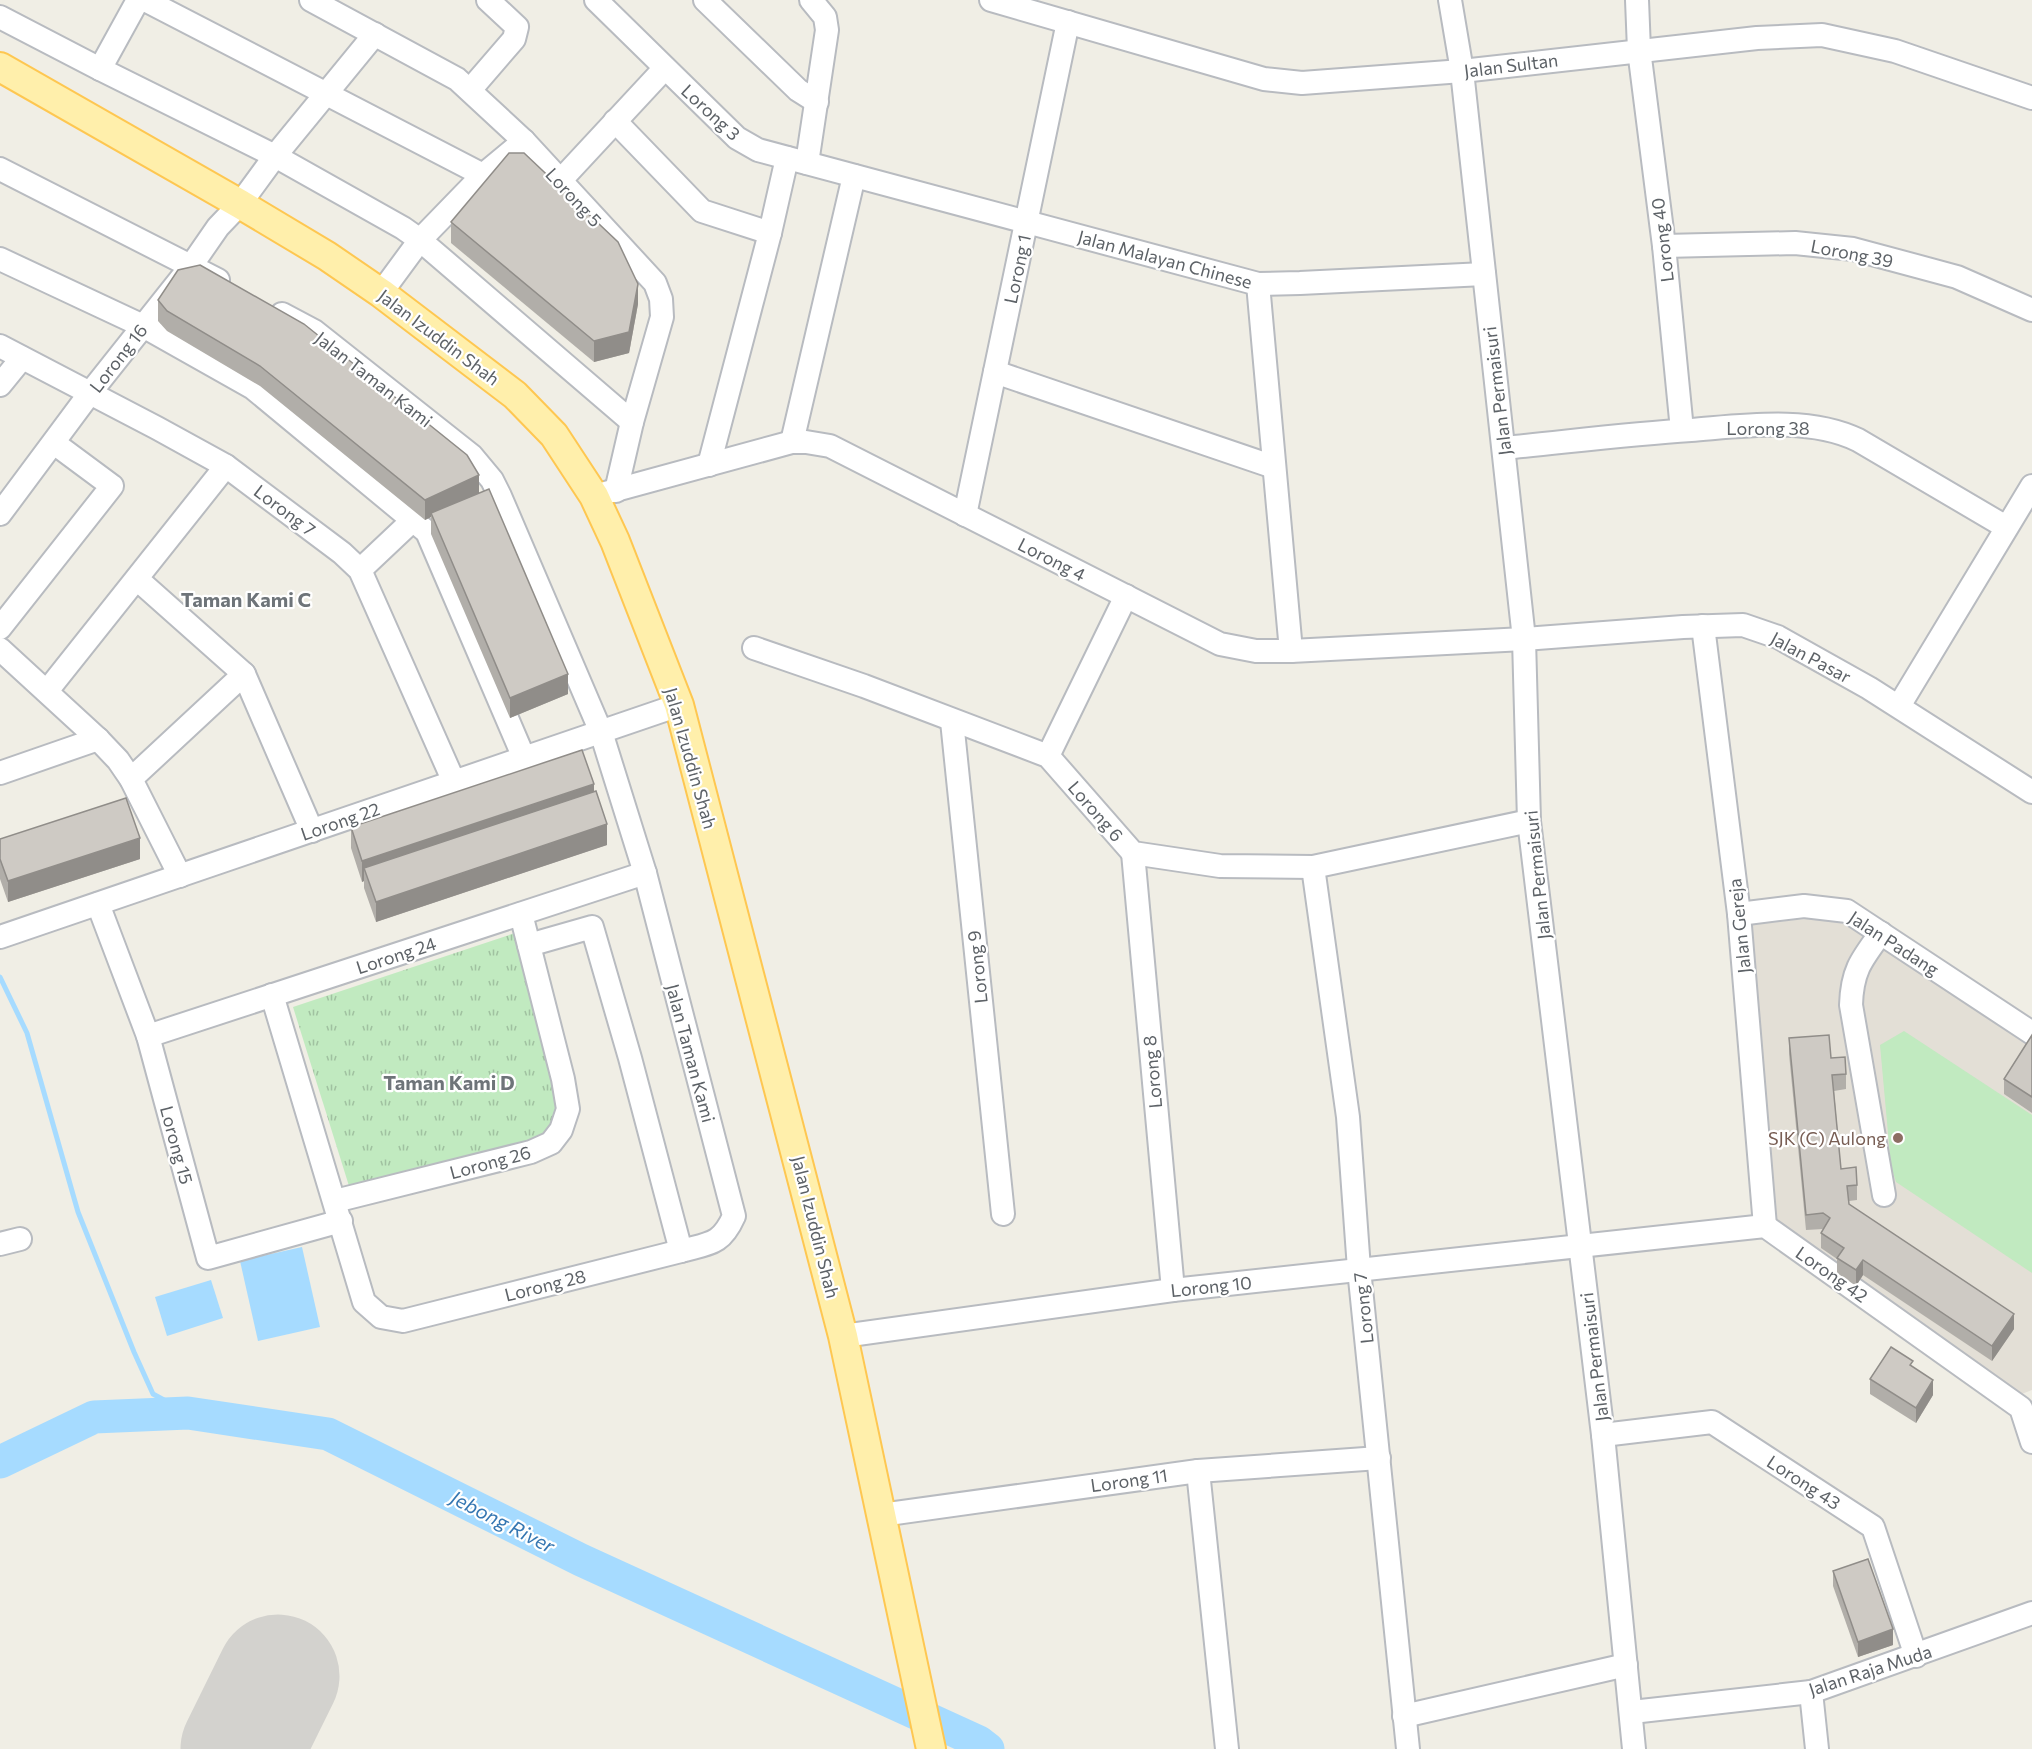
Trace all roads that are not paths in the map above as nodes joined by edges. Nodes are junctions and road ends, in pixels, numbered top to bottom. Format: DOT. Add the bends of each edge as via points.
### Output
graph roads {
  1 [pos="138,0"];
  2 [pos="145,0"];
  3 [pos="311,0"];
  4 [pos="488,0"];
  5 [pos="596,0"];
  6 [pos="705,0"];
  7 [pos="811,0"];
  8 [pos="991,0"];
  9 [pos="1450,0"];
  10 [pos="1637,0"];
  11 [pos="0,17"];
  12 [pos="1068,22"];
  13 [pos="375,34"];
  14 [pos="1639,50"];
  15 [pos="0,67"];
  16 [pos="665,68"];
  17 [pos="100,69"];
  18 [pos="1462,71"];
  19 [pos="470,90"];
  20 [pos="326,95"];
  21 [pos="2032,98"];
  22 [pos="818,102"];
  23 [pos="615,121"];
  24 [pos="524,141"];
  25 [pos="275,156"];
  26 [pos="797,161"];
  27 [pos="0,170"];
  28 [pos="483,175"];
  29 [pos="855,176"];
  30 [pos="560,181"];
  31 [pos="240,204"];
  32 [pos="1026,222"];
  33 [pos="770,233"];
  34 [pos="420,240"];
  35 [pos="1664,246"];
  36 [pos="0,259"];
  37 [pos="191,266"];
  38 [pos="1484,274"];
  39 [pos="1258,284"];
  40 [pos="232,288"];
  41 [pos="381,293"];
  42 [pos="263,304"];
  43 [pos="2032,310"];
  44 [pos="143,326"];
  45 [pos="0,346"];
  46 [pos="22,358"];
  47 [pos="995,372"];
  48 [pos="0,385"];
  49 [pos="90,393"];
  50 [pos="632,422"];
  51 [pos="1682,430"];
  52 [pos="792,442"];
  53 [pos="54,443"];
  54 [pos="1504,448"];
  55 [pos="709,465"];
  56 [pos="226,466"];
  57 [pos="1274,467"];
  58 [pos="2032,486"];
  59 [pos="605,493"];
  60 [pos="0,514"];
  61 [pos="965,515"];
  62 [pos="429,525"];
  63 [pos="2006,527"];
  64 [pos="360,570"];
  65 [pos="137,579"];
  66 [pos="1126,596"];
  67 [pos="1702,626"];
  68 [pos="0,628"];
  69 [pos="1524,639"];
  70 [pos="754,648"];
  71 [pos="0,649"];
  72 [pos="1291,651"];
  73 [pos="244,674"];
  74 [pos="46,691"];
  75 [pos="679,705"];
  76 [pos="1899,706"];
  77 [pos="952,721"];
  78 [pos="601,732"];
  79 [pos="98,739"];
  80 [pos="1048,756"];
  81 [pos="524,758"];
  82 [pos="0,773"];
  83 [pos="131,778"];
  84 [pos="454,782"];
  85 [pos="2032,792"];
  86 [pos="1529,821"];
  87 [pos="312,831"];
  88 [pos="1133,854"];
  89 [pos="1313,867"];
  90 [pos="645,873"];
  91 [pos="180,876"];
  92 [pos="98,904"];
  93 [pos="521,914"];
  94 [pos="1739,914"];
  95 [pos="1881,933"];
  96 [pos="5,936"];
  97 [pos="529,945"];
  98 [pos="272,995"];
  99 [pos="2032,1033"];
  100 [pos="148,1036"];
  101 [pos="1884,1195"];
  102 [pos="338,1211"];
  103 [pos="1003,1214"];
  104 [pos="1765,1226"];
  105 [pos="727,1232"];
  106 [pos="1581,1246"];
  107 [pos="681,1251"];
  108 [pos="1359,1269"];
  109 [pos="1173,1290"];
  110 [pos="843,1336"];
  111 [pos="2027,1406"];
  112 [pos="1603,1436"];
  113 [pos="2032,1442"];
  114 [pos="1379,1458"];
  115 [pos="1198,1471"];
  116 [pos="881,1515"];
  117 [pos="2032,1613"];
  118 [pos="1916,1656"];
  119 [pos="1626,1665"];
  120 [pos="1811,1692"];
  121 [pos="1632,1712"];
  122 [pos="1404,1716"];
  123 [pos="931,1749"];
  124 [pos="1227,1749"];
  125 [pos="1408,1749"];
  126 [pos="1634,1749"];
  127 [pos="1817,1749"];
  1 -- 17 [label="street"];
  2 -- 20 [label="street"];
  3 -- 13 [label="street, Lorong 5"];
  4 -- 19 [label="street" via="517,27 517,33"];
  5 -- 16 [label="street, Lorong 3"];
  6 -- 22 [label="street" via="798,90"];
  7 -- 22 [label="street" via="825,17 827,30"];
  8 -- 12 [label="street, Jalan Sultan"];
  9 -- 18 [label="street, Jalan Permaisuri"];
  10 -- 14 [label="street, Lorong 40"];
  11 -- 17 [label="street"];
  12 -- 18 [label="street, Jalan Sultan" via="1284,82"];
  12 -- 32 [label="street, Lorong 1"];
  13 -- 19 [label="street, Lorong 5" via="442,69"];
  13 -- 20 [label="street, Lorong 16"];
  14 -- 18 [label="street, Jalan Sultan"];
  14 -- 21 [label="street, Jalan Sultan" via="1822,35 1895,51"];
  14 -- 35 [label="street, Lorong 40"];
  15 -- 31 [label="main road, Jalan Izuddin Shah"];
  16 -- 23 [label="street"];
  16 -- 26 [label="street, Lorong 3" via="737,138 758,150"];
  17 -- 25 [label="street"];
  18 -- 38 [label="street, Jalan Permaisuri"];
  19 -- 24 [label="street, Lorong 5"];
  20 -- 25 [label="street, Lorong 16"];
  20 -- 28 [label="street"];
  22 -- 26 [label="street"];
  23 -- 30 [label="street"];
  23 -- 33 [label="street" via="702,211"];
  24 -- 28 [label="street"];
  24 -- 30 [label="street, Lorong 5"];
  25 -- 31 [label="street, Lorong 16"];
  25 -- 34 [label="street"];
  26 -- 29 [label="street, Lorong 3"];
  26 -- 33 [label="street"];
  27 -- 37 [label="street"];
  28 -- 34 [label="street"];
  29 -- 32 [label="street, Jalan Malayan Chinese"];
  29 -- 52 [label="street"];
  30 -- 50 [label="street, Lorong 5" via="655,284 661,299 662,317"];
  31 -- 37 [label="street, Lorong 16"];
  31 -- 41 [label="main road, Jalan Izuddin Shah"];
  32 -- 39 [label="street, Jalan Malayan Chinese"];
  32 -- 47 [label="street, Lorong 1"];
  33 -- 55 [label="street"];
  34 -- 41 [label="street"];
  34 -- 50 [label="street"];
  35 -- 43 [label="street, Lorong 39" via="1795,243 1853,249 1957,277"];
  35 -- 51 [label="street, Lorong 40"];
  36 -- 44 [label="street"];
  37 -- 40 [label="street"];
  37 -- 44 [label="street, Lorong 16"];
  38 -- 39 [label="street, Jalan Malayan Chinese"];
  38 -- 54 [label="street, Jalan Permaisuri"];
  39 -- 57 [label="street"];
  41 -- 59 [label="main road, Jalan Izuddin Shah" via="514,395"];
  42 -- 78 [label="street, Jalan Taman Kami" via="314,331 472,456 492,480 491,501"];
  44 -- 49 [label="street, Lorong 16"];
  44 -- 62 [label="street" via="253,388"];
  45 -- 46 [label="street, Lorong 7"];
  46 -- 48 [label="street"];
  46 -- 49 [label="street, Lorong 7"];
  47 -- 57 [label="street"];
  47 -- 61 [label="street, Lorong 1"];
  49 -- 53 [label="street, Lorong 16"];
  49 -- 56 [label="street, Lorong 7"];
  50 -- 59 [label="street, Lorong 5"];
  51 -- 54 [label="street, Lorong 38"];
  51 -- 63 [label="street, Lorong 38" via="1766,424 1827,428 1843,433"];
  52 -- 55 [label="street, Lorong 4"];
  52 -- 61 [label="street, Lorong 4" via="830,446"];
  53 -- 60 [label="street, Lorong 16"];
  53 -- 68 [label="street" via="112,486"];
  54 -- 69 [label="street, Jalan Permaisuri"];
  55 -- 59 [label="street, Lorong 4"];
  56 -- 64 [label="street, Lorong 7" via="342,552"];
  56 -- 65 [label="street"];
  57 -- 72 [label="street"];
  58 -- 63 [label="street"];
  59 -- 75 [label="main road, Jalan Izuddin Shah" via="615,541"];
  61 -- 66 [label="street, Lorong 4"];
  62 -- 64 [label="street"];
  62 -- 81 [label="street"];
  63 -- 76 [label="street"];
  64 -- 84 [label="street, Lorong 7"];
  65 -- 73 [label="street"];
  65 -- 74 [label="street"];
  66 -- 72 [label="street, Lorong 4" via="1220,644 1256,651"];
  66 -- 80 [label="street"];
  67 -- 69 [label="street, Jalan Pasar"];
  67 -- 76 [label="street, Jalan Pasar" via="1743,626 1779,637"];
  67 -- 94 [label="street, Jalan Gereja"];
  69 -- 72 [label="street, Lorong 4"];
  69 -- 86 [label="street, Jalan Permaisuri"];
  70 -- 77 [label="street, Lorong 6"];
  71 -- 74 [label="street"];
  73 -- 83 [label="street"];
  73 -- 87 [label="street"];
  74 -- 79 [label="street"];
  75 -- 78 [label="street, Lorong 22"];
  75 -- 110 [label="main road, Jalan Izuddin Shah"];
  76 -- 85 [label="street, Jalan Pasar"];
  77 -- 80 [label="street, Lorong 6"];
  77 -- 103 [label="street, Lorong 9"];
  78 -- 81 [label="street, Lorong 22"];
  78 -- 90 [label="street"];
  79 -- 82 [label="street"];
  79 -- 83 [label="street"];
  80 -- 88 [label="street, Lorong 6"];
  81 -- 84 [label="street, Lorong 22"];
  83 -- 91 [label="street"];
  84 -- 87 [label="street, Lorong 22"];
  86 -- 89 [label="street, Lorong 6"];
  86 -- 106 [label="street, Jalan Permaisuri"];
  87 -- 91 [label="street, Lorong 22"];
  88 -- 89 [label="street, Lorong 6" via="1220,866"];
  88 -- 109 [label="street, Lorong 8"];
  89 -- 108 [label="street, Lorong 7" via="1348,1118"];
  90 -- 93 [label="street, Lorong 24"];
  90 -- 105 [label="street, Jalan Taman Kami" via="734,1216"];
  91 -- 92 [label="street, Lorong 22"];
  92 -- 96 [label="street, Lorong 22"];
  92 -- 100 [label="street, Lorong 15"];
  93 -- 97 [label="street, Lorong 26"];
  93 -- 98 [label="street, Lorong 24"];
  94 -- 95 [label="street, Jalan Padang" via="1804,906 1847,911"];
  94 -- 104 [label="street, Jalan Gereja"];
  95 -- 99 [label="street, Jalan Padang"];
  95 -- 101 [label="street" via="1855,972 1851,1005"];
  97 -- 102 [label="street, Lorong 26" via="563,1079 568,1109 561,1130 551,1143 531,1152"];
  97 -- 107 [label="street" via="592,927"];
  98 -- 100 [label="street, Lorong 24"];
  98 -- 102 [label="street"];
  100 -- 102 [label="street, Lorong 15" via="208,1258"];
  102 -- 107 [label="street, Lorong 28" via="364,1302 381,1317 402,1321"];
  104 -- 106 [label="street"];
  104 -- 111 [label="street, Lorong 42"];
  105 -- 107 [label="street, Lorong 28" via="717,1241"];
  106 -- 108 [label="street, Lorong 10"];
  106 -- 112 [label="street, Jalan Permaisuri"];
  108 -- 109 [label="street, Lorong 10"];
  108 -- 114 [label="street, Lorong 7"];
  109 -- 110 [label="street, Lorong 10"];
  110 -- 116 [label="main road, Jalan Izuddin Shah"];
  111 -- 113 [label="street, Lorong 42"];
  112 -- 118 [label="street, Lorong 43" via="1712,1422 1873,1527"];
  112 -- 119 [label="street, Jalan Permaisuri"];
  114 -- 115 [label="street, Lorong 11"];
  114 -- 122 [label="street, Lorong 7"];
  115 -- 116 [label="street, Lorong 11"];
  115 -- 124 [label="street"];
  116 -- 123 [label="main road, Jalan Izuddin Shah"];
  117 -- 118 [label="street, Jalan Raja Muda"];
  118 -- 120 [label="street, Jalan Raja Muda"];
  119 -- 121 [label="street, Jalan Permaisuri"];
  119 -- 122 [label="street"];
  120 -- 121 [label="street, Jalan Raja Muda"];
  120 -- 127 [label="street"];
  121 -- 126 [label="street, Jalan Permaisuri"];
  122 -- 125 [label="street, Lorong 7"];
}
